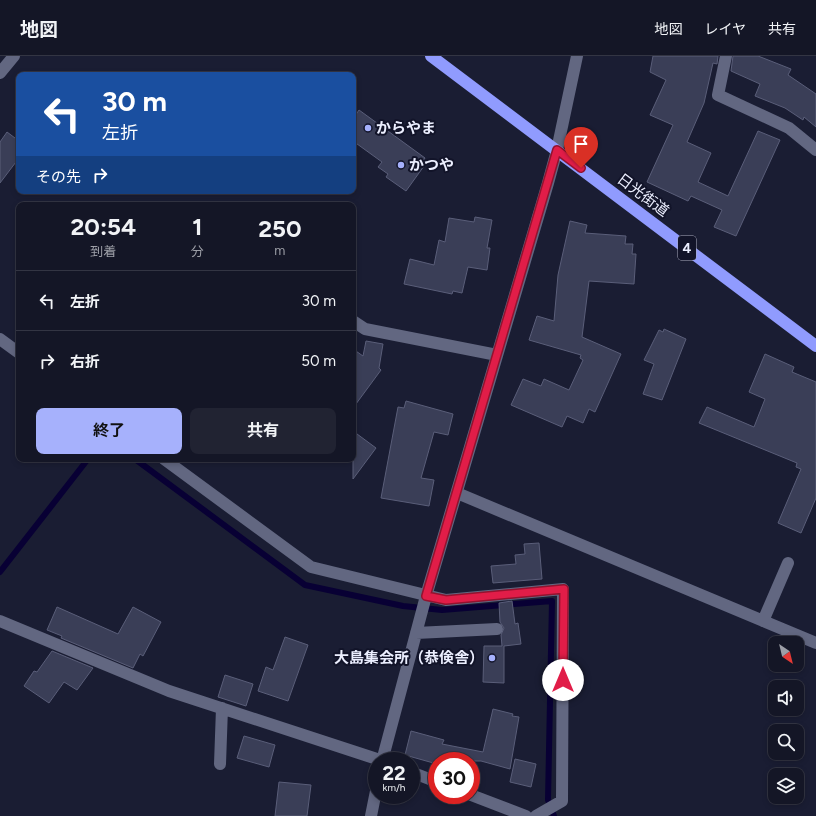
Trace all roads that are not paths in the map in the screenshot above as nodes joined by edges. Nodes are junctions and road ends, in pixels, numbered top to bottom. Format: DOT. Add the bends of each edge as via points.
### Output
graph roads {
  1 [pos="14,56"];
  2 [pos="431,56"];
  3 [pos="577,56"];
  4 [pos="726,56"];
  5 [pos="0,73"];
  6 [pos="557,150"];
  7 [pos="816,150"];
  8 [pos="356,323"];
  9 [pos="0,339"];
  10 [pos="816,346"];
  11 [pos="16,351"];
  12 [pos="497,355"];
  13 [pos="168,462"];
  14 [pos="456,493"];
  15 [pos="788,563"];
  16 [pos="426,596"];
  17 [pos="0,621"];
  18 [pos="763,621"];
  19 [pos="496,629"];
  20 [pos="416,633"];
  21 [pos="816,643"];
  22 [pos="222,708"];
  23 [pos="384,752"];
  24 [pos="368,756"];
  25 [pos="220,764"];
  26 [pos="480,798"];
  27 [pos="373,804"];
  28 [pos="371,816"];
  29 [pos="526,816"];
  30 [pos="536,816"];
  1 -- 5 [label="street"];
  2 -- 6 [label="highway, 日光街道 / 4"];
  3 -- 6 [label="street"];
  4 -- 7 [label="street" via="718,95 789,128"];
  6 -- 10 [label="highway, 日光街道 / 4"];
  6 -- 12 [label="street"];
  8 -- 12 [label="street" via="364,330"];
  9 -- 11 [label="street"];
  12 -- 14 [label="street"];
  13 -- 16 [label="street" via="311,567"];
  14 -- 16 [label="street"];
  14 -- 18 [label="street"];
  15 -- 18 [label="street"];
  16 -- 20 [label="street"];
  16 -- 30 [label="street" via="446,600 564,589 562,801"];
  17 -- 22 [label="street" via="169,691"];
  18 -- 21 [label="street"];
  19 -- 20 [label="street"];
  20 -- 23 [label="street"];
  22 -- 24 [label="street"];
  22 -- 25 [label="street"];
  26 -- 29 [label="street"];
  27 -- 28 [label="street"];
}
